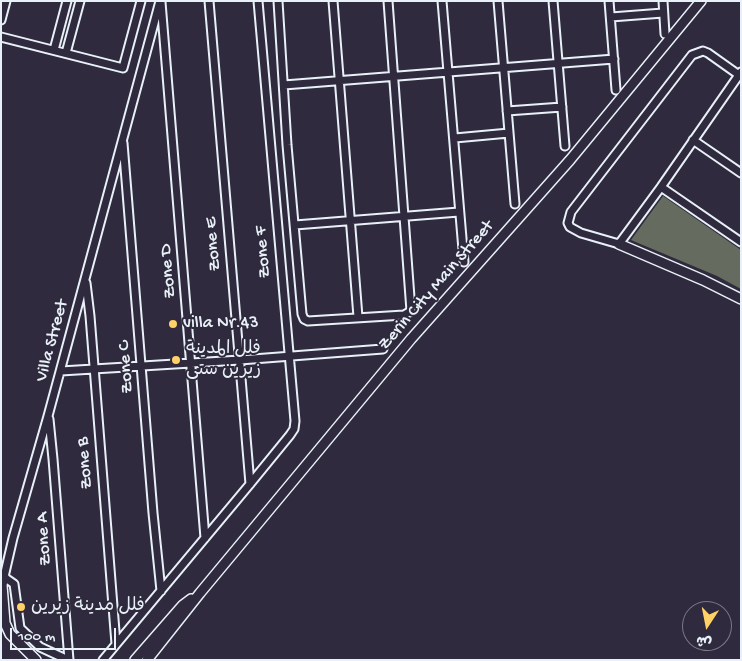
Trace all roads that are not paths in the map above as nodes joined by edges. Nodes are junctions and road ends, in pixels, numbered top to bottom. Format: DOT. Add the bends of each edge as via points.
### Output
graph roads {
  1 [pos="6,1"];
  2 [pos="66,1"];
  3 [pos="80,1"];
  4 [pos="141,1"];
  5 [pos="161,1"];
  6 [pos="209,1"];
  7 [pos="258,1"];
  8 [pos="278,1"];
  9 [pos="333,1"];
  10 [pos="388,1"];
  11 [pos="442,1"];
  12 [pos="498,1"];
  13 [pos="553,1"];
  14 [pos="609,1"];
  15 [pos="663,1"];
  16 [pos="701,1"];
  17 [pos="663,13"];
  18 [pos="611,17"];
  19 [pos="1,20"];
  20 [pos="665,34"];
  21 [pos="1,37"];
  22 [pos="54,50"];
  23 [pos="66,53"];
  24 [pos="614,59"];
  25 [pos="558,64"];
  26 [pos="504,68"];
  27 [pos="449,73"];
  28 [pos="740,73"];
  29 [pos="394,77"];
  30 [pos="339,82"];
  31 [pos="284,85"];
  32 [pos="616,90"];
  33 [pos="562,107"];
  34 [pos="507,111"];
  35 [pos="509,132"];
  36 [pos="455,138"];
  37 [pos="123,140"];
  38 [pos="693,140"];
  39 [pos="565,146"];
  40 [pos="740,170"];
  41 [pos="661,187"];
  42 [pos="515,204"];
  43 [pos="459,212"];
  44 [pos="404,216"];
  45 [pos="350,220"];
  46 [pos="295,225"];
  47 [pos="741,242"];
  48 [pos="619,244"];
  49 [pos="464,262"];
  50 [pos="85,279"];
  51 [pos="741,299"];
  52 [pos="358,317"];
  53 [pos="383,348"];
  54 [pos="288,356"];
  55 [pos="240,360"];
  56 [pos="191,363"];
  57 [pos="142,366"];
  58 [pos="93,369"];
  59 [pos="60,371"];
  60 [pos="48,416"];
  61 [pos="250,484"];
  62 [pos="205,538"];
  63 [pos="4,577"];
  64 [pos="161,591"];
  65 [pos="200,593"];
  66 [pos="116,644"];
  67 [pos="36,660"];
  68 [pos="69,660"];
  69 [pos="103,660"];
  70 [pos="135,660"];
  71 [pos="147,660"];
  1 -- 19 [label="street"];
  2 -- 22 [label="street"];
  3 -- 23 [label="street"];
  4 -- 23 [label="street" via="123,68"];
  5 -- 37 [label="street, Villa Street"];
  5 -- 56 [label="street, Zone D"];
  6 -- 55 [label="street, Zone E"];
  7 -- 54 [label="street, Zone F"];
  8 -- 31 [label="street"];
  9 -- 30 [label="street"];
  10 -- 29 [label="street"];
  11 -- 27 [label="street"];
  12 -- 26 [label="street"];
  13 -- 25 [label="street"];
  14 -- 18 [label="street"];
  15 -- 17 [label="street"];
  16 -- 65 [label="street, Zerin City Main Street" via="612,110 411,339"];
  17 -- 18 [label="street"];
  17 -- 20 [label="street"];
  18 -- 24 [label="street"];
  21 -- 22 [label="street"];
  22 -- 23 [label="street"];
  24 -- 25 [label="street"];
  24 -- 32 [label="street"];
  25 -- 26 [label="street"];
  25 -- 33 [label="street"];
  26 -- 27 [label="street"];
  26 -- 34 [label="street"];
  27 -- 29 [label="street"];
  27 -- 36 [label="street"];
  28 -- 38 [label="street"];
  28 -- 48 [label="street" via="708,53 692,55 571,212 570,227"];
  29 -- 30 [label="street"];
  29 -- 44 [label="street"];
  30 -- 31 [label="street"];
  30 -- 45 [label="street"];
  31 -- 46 [label="street"];
  33 -- 34 [label="street"];
  33 -- 39 [label="street"];
  34 -- 35 [label="street"];
  35 -- 36 [label="street"];
  35 -- 42 [label="street"];
  36 -- 43 [label="street"];
  37 -- 50 [label="street, Villa Street"];
  37 -- 57 [label="street, Zone C"];
  38 -- 40 [label="street"];
  38 -- 41 [label="street"];
  41 -- 47 [label="street"];
  41 -- 48 [label="street"];
  43 -- 44 [label="street"];
  43 -- 49 [label="street"];
  44 -- 45 [label="street"];
  44 -- 52 [label="street" via="411,311 404,315"];
  45 -- 46 [label="street"];
  45 -- 52 [label="street"];
  46 -- 52 [label="street" via="304,320"];
  48 -- 51 [label="street"];
  50 -- 58 [label="street, Zone B"];
  50 -- 59 [label="street, Villa Street"];
  53 -- 54 [label="street"];
  54 -- 55 [label="street"];
  54 -- 61 [label="street, Zone F" via="294,429"];
  55 -- 56 [label="street"];
  55 -- 61 [label="street, Zone E"];
  56 -- 57 [label="street"];
  56 -- 62 [label="street, Zone D"];
  57 -- 58 [label="street"];
  57 -- 64 [label="street, Zone C"];
  58 -- 59 [label="street"];
  58 -- 66 [label="street, Zone B"];
  59 -- 60 [label="street, Villa Street"];
  60 -- 63 [label="street, Villa Street"];
  60 -- 68 [label="street, Zone A"];
  61 -- 62 [label="street"];
  62 -- 64 [label="street"];
  63 -- 67 [label="street" via="5,623 10,634"];
  63 -- 68 [label="street" via="14,584 20,628 40,647"];
  64 -- 66 [label="street"];
  65 -- 70 [label="street, Zerin City Main Street" via="183,605"];
  65 -- 71 [label="street, Zerin City Main Street"];
  66 -- 69 [label="street"];
}
